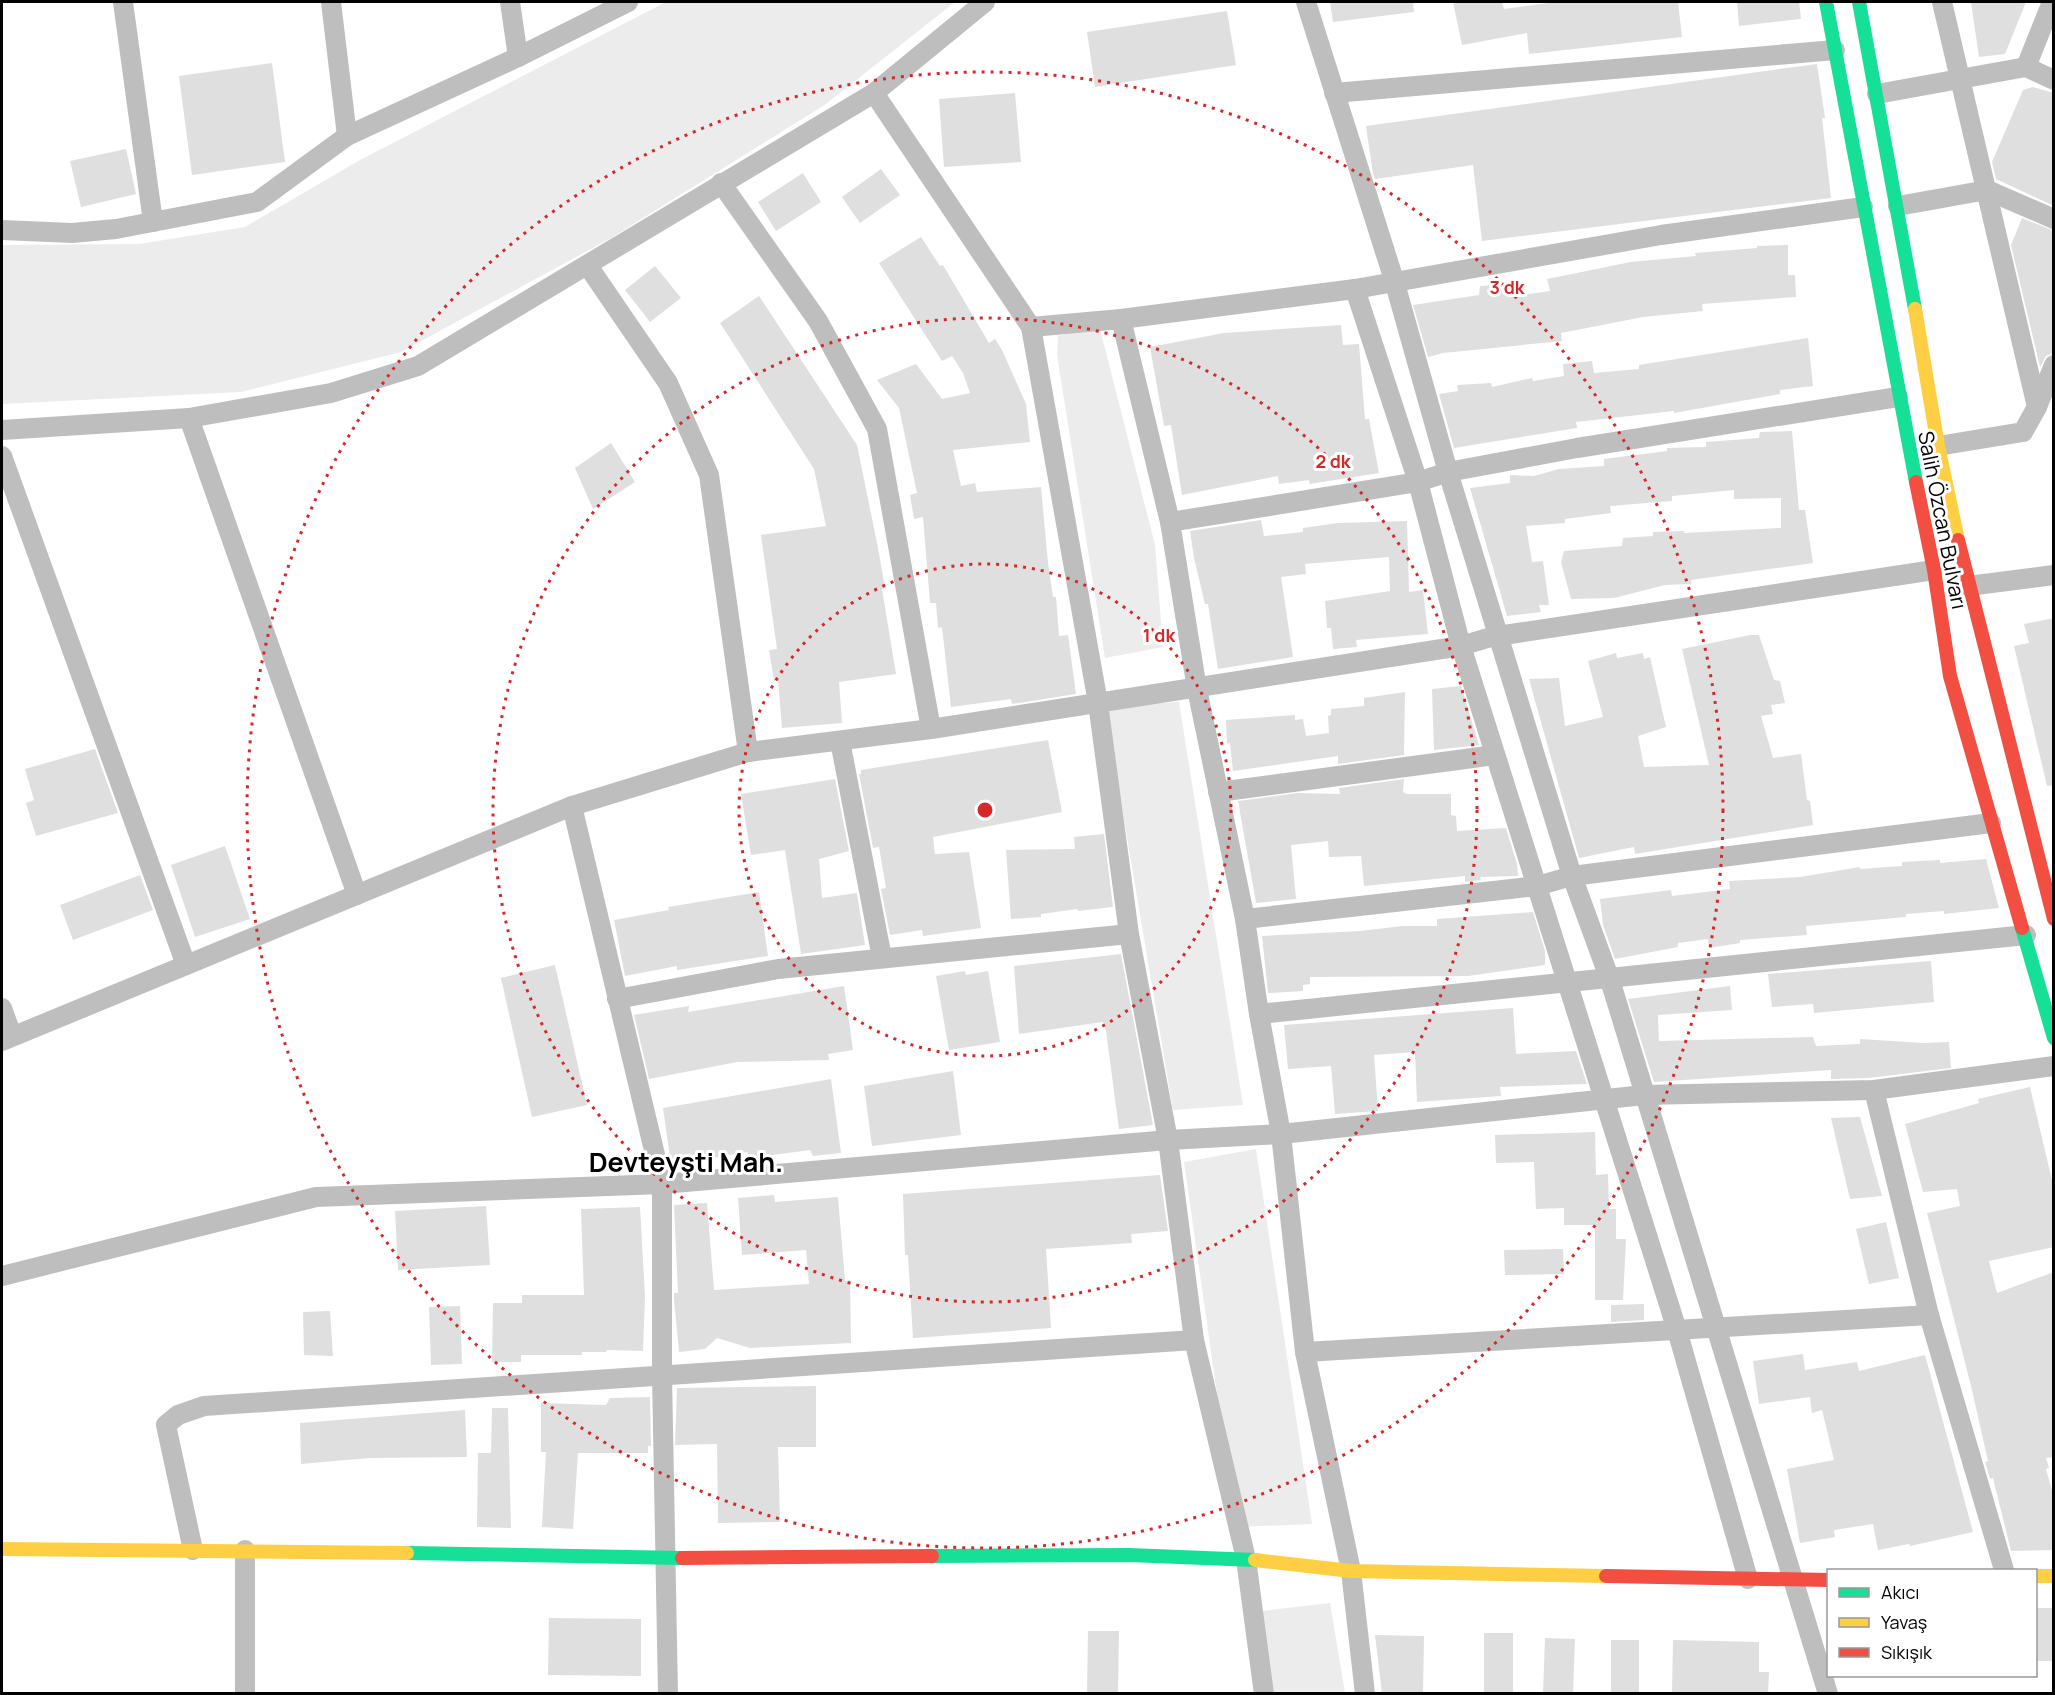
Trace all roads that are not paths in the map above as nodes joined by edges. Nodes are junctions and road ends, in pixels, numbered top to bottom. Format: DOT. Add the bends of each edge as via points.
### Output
graph roads {
  1 [pos="123,2"];
  2 [pos="331,2"];
  3 [pos="510,2"];
  4 [pos="628,2"];
  5 [pos="985,2"];
  6 [pos="1306,2"];
  7 [pos="1826,2"];
  8 [pos="1859,2"];
  9 [pos="1942,2"];
  10 [pos="2052,2"];
  11 [pos="1835,50"];
  12 [pos="518,57"];
  13 [pos="2026,68"];
  14 [pos="2054,80"];
  15 [pos="1959,81"];
  16 [pos="874,93"];
  17 [pos="1334,93"];
  18 [pos="1877,94"];
  19 [pos="348,136"];
  20 [pos="721,183"];
  21 [pos="1987,190"];
  22 [pos="1898,206"];
  23 [pos="1863,207"];
  24 [pos="2054,219"];
  25 [pos="153,222"];
  26 [pos="2,230"];
  27 [pos="588,266"];
  28 [pos="1394,280"];
  29 [pos="1355,289"];
  30 [pos="1121,319"];
  31 [pos="1031,327"];
  32 [pos="2054,365"];
  33 [pos="1898,397"];
  34 [pos="2037,406"];
  35 [pos="189,418"];
  36 [pos="2,430"];
  37 [pos="1938,446"];
  38 [pos="2,456"];
  39 [pos="1448,472"];
  40 [pos="1418,482"];
  41 [pos="1170,522"];
  42 [pos="1934,570"];
  43 [pos="2054,575"];
  44 [pos="1968,586"];
  45 [pos="1500,636"];
  46 [pos="1461,646"];
  47 [pos="1197,689"];
  48 [pos="1098,703"];
  49 [pos="931,729"];
  50 [pos="840,741"];
  51 [pos="748,752"];
  52 [pos="1496,755"];
  53 [pos="1218,792"];
  54 [pos="572,806"];
  55 [pos="1991,823"];
  56 [pos="1572,876"];
  57 [pos="1537,886"];
  58 [pos="357,895"];
  59 [pos="1245,919"];
  60 [pos="2054,919"];
  61 [pos="1129,933"];
  62 [pos="2026,935"];
  63 [pos="882,958"];
  64 [pos="186,965"];
  65 [pos="1610,980"];
  66 [pos="1568,983"];
  67 [pos="617,999"];
  68 [pos="2,1008"];
  69 [pos="1258,1014"];
  70 [pos="2054,1038"];
  71 [pos="7,1039"];
  72 [pos="2054,1066"];
  73 [pos="1874,1090"];
  74 [pos="1644,1095"];
  75 [pos="1606,1099"];
  76 [pos="1281,1134"];
  77 [pos="1168,1140"];
  78 [pos="662,1184"];
  79 [pos="2,1276"];
  80 [pos="1929,1315"];
  81 [pos="1718,1327"];
  82 [pos="1677,1330"];
  83 [pos="1194,1340"];
  84 [pos="1305,1352"];
  85 [pos="662,1375"];
  86 [pos="2,1549"];
  87 [pos="193,1550"];
  88 [pos="245,1550"];
  89 [pos="667,1558"];
  90 [pos="1246,1559"];
  91 [pos="2004,1569"];
  92 [pos="1351,1571"];
  93 [pos="2037,1576"];
  94 [pos="2054,1576"];
  95 [pos="1748,1579"];
  96 [pos="1827,1580"];
  97 [pos="1794,1581"];
  98 [pos="246,1694"];
  99 [pos="668,1694"];
  100 [pos="1264,1694"];
  101 [pos="1365,1694"];
  102 [pos="1828,1694"];
  1 -- 25 [label="street"];
  2 -- 19 [label="street"];
  3 -- 12 [label="street"];
  4 -- 12 [label="street"];
  5 -- 16 [label="street"];
  6 -- 17 [label="street"];
  7 -- 11 [label="main road, Salih Özcan Bulvarı"];
  8 -- 18 [label="main road, Salih Özcan Bulvarı"];
  9 -- 15 [label="street"];
  10 -- 13 [label="street"];
  11 -- 17 [label="street"];
  11 -- 23 [label="main road, Salih Özcan Bulvarı"];
  12 -- 19 [label="street"];
  13 -- 14 [label="street"];
  13 -- 15 [label="street"];
  15 -- 18 [label="street"];
  15 -- 21 [label="street"];
  16 -- 20 [label="street"];
  16 -- 31 [label="street"];
  17 -- 28 [label="street"];
  18 -- 22 [label="main road, Salih Özcan Bulvarı"];
  19 -- 25 [label="street" via="257,202"];
  20 -- 27 [label="street"];
  20 -- 49 [label="street" via="818,321 877,429"];
  21 -- 22 [label="street"];
  21 -- 24 [label="street"];
  21 -- 34 [label="street"];
  22 -- 37 [label="main road, Salih Özcan Bulvarı"];
  23 -- 28 [label="street" via="1661,235"];
  23 -- 33 [label="main road, Salih Özcan Bulvarı"];
  25 -- 26 [label="street" via="72,233"];
  27 -- 35 [label="street" via="418,366 331,393"];
  27 -- 51 [label="street" via="668,383 709,475"];
  28 -- 29 [label="street"];
  28 -- 39 [label="street"];
  29 -- 30 [label="street"];
  29 -- 40 [label="street"];
  30 -- 31 [label="street"];
  30 -- 41 [label="street"];
  31 -- 48 [label="street"];
  32 -- 34 [label="street"];
  33 -- 39 [label="street"];
  33 -- 42 [label="main road, Salih Özcan Bulvarı"];
  34 -- 37 [label="street" via="2023,432"];
  35 -- 36 [label="street"];
  35 -- 58 [label="street"];
  37 -- 44 [label="main road, Salih Özcan Bulvarı"];
  38 -- 64 [label="street"];
  39 -- 40 [label="street"];
  39 -- 45 [label="street"];
  40 -- 41 [label="street"];
  40 -- 46 [label="street"];
  41 -- 47 [label="street"];
  42 -- 45 [label="street"];
  42 -- 55 [label="main road, Salih Özcan Bulvarı" via="1950,676"];
  43 -- 44 [label="street"];
  44 -- 60 [label="main road, Salih Özcan Bulvarı"];
  45 -- 46 [label="street"];
  45 -- 56 [label="street"];
  46 -- 47 [label="street"];
  46 -- 52 [label="street"];
  47 -- 48 [label="street"];
  47 -- 53 [label="street"];
  48 -- 49 [label="street"];
  48 -- 61 [label="street"];
  49 -- 50 [label="street"];
  50 -- 51 [label="street"];
  50 -- 63 [label="street"];
  51 -- 54 [label="street"];
  52 -- 53 [label="street"];
  52 -- 57 [label="street"];
  53 -- 59 [label="street"];
  54 -- 58 [label="street"];
  54 -- 67 [label="street"];
  55 -- 56 [label="street"];
  55 -- 62 [label="main road, Salih Özcan Bulvarı"];
  56 -- 57 [label="street"];
  56 -- 65 [label="street"];
  57 -- 59 [label="street"];
  57 -- 66 [label="street"];
  58 -- 64 [label="street"];
  59 -- 69 [label="street"];
  61 -- 63 [label="street"];
  61 -- 77 [label="street"];
  62 -- 65 [label="street"];
  62 -- 70 [label="main road, Salih Özcan Bulvarı"];
  63 -- 67 [label="street" via="778,969"];
  64 -- 71 [label="street"];
  65 -- 66 [label="street"];
  65 -- 74 [label="street"];
  66 -- 69 [label="street"];
  66 -- 75 [label="street"];
  67 -- 78 [label="street"];
  68 -- 71 [label="street"];
  69 -- 76 [label="street"];
  72 -- 73 [label="street"];
  73 -- 74 [label="street"];
  73 -- 80 [label="street"];
  74 -- 75 [label="street"];
  74 -- 81 [label="street"];
  75 -- 76 [label="street"];
  75 -- 82 [label="street"];
  76 -- 77 [label="street"];
  76 -- 84 [label="street"];
  77 -- 78 [label="street"];
  77 -- 83 [label="street"];
  78 -- 79 [label="street" via="316,1197"];
  78 -- 85 [label="street"];
  80 -- 81 [label="street"];
  80 -- 91 [label="street"];
  81 -- 82 [label="street"];
  81 -- 97 [label="street"];
  82 -- 84 [label="street"];
  82 -- 95 [label="street"];
  83 -- 85 [label="street"];
  83 -- 90 [label="street"];
  84 -- 92 [label="street"];
  85 -- 87 [label="street" via="204,1406 178,1415 166,1425"];
  85 -- 89 [label="street"];
  86 -- 87 [label="main road"];
  87 -- 88 [label="main road"];
  88 -- 89 [label="main road"];
  88 -- 98 [label="street"];
  89 -- 90 [label="main road" via="1129,1555"];
  89 -- 99 [label="street"];
  90 -- 92 [label="main road"];
  90 -- 100 [label="street"];
  92 -- 95 [label="main road"];
  92 -- 101 [label="street"];
  93 -- 94 [label="main road"];
  95 -- 97 [label="main road"];
  96 -- 97 [label="main road"];
  97 -- 102 [label="street"];
}
